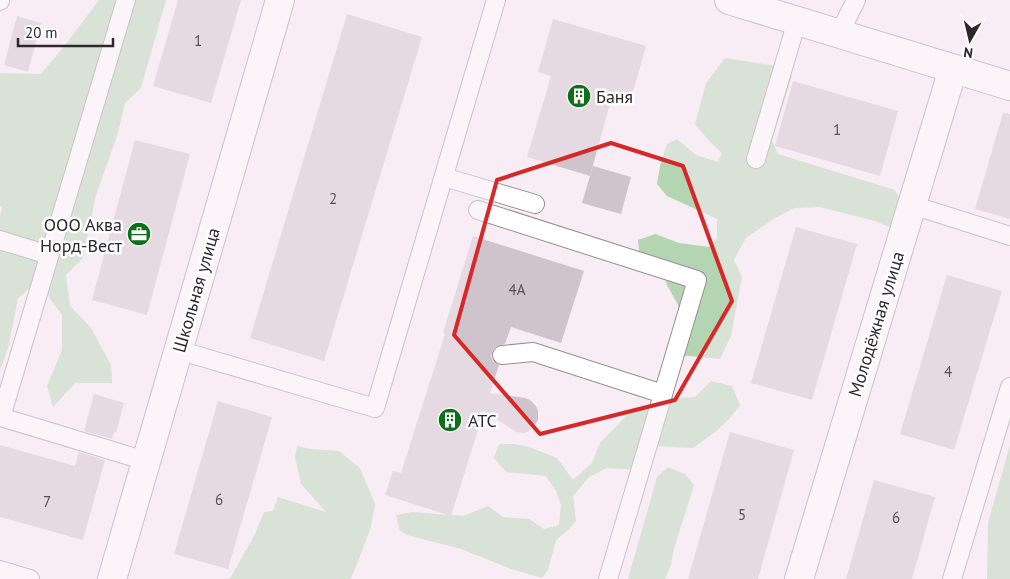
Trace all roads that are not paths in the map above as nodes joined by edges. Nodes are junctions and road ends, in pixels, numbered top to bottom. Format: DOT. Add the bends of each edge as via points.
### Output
graph roads {
  1 [pos="126,0"];
  2 [pos="280,0"];
  3 [pos="496,0"];
  4 [pos="730,0"];
  5 [pos="856,0"];
  6 [pos="797,21"];
  7 [pos="839,34"];
  8 [pos="954,69"];
  9 [pos="1010,86"];
  10 [pos="756,159"];
  11 [pos="444,177"];
  12 [pos="535,204"];
  13 [pos="912,205"];
  14 [pos="478,210"];
  15 [pos="1010,236"];
  16 [pos="0,240"];
  17 [pos="50,255"];
  18 [pos="178,350"];
  19 [pos="502,355"];
  20 [pos="1010,388"];
  21 [pos="663,394"];
  22 [pos="146,461"];
  23 [pos="0,570"];
  24 [pos="30,579"];
  25 [pos="112,579"];
  26 [pos="608,579"];
  27 [pos="799,579"];
  28 [pos="952,579"];
  1 -- 17 [label="lane"];
  2 -- 18 [label="street, Школьная улица"];
  3 -- 11 [label="lane"];
  4 -- 6 [label="street"];
  5 -- 7 [label="lane"];
  6 -- 7 [label="street"];
  6 -- 10 [label="lane"];
  7 -- 8 [label="street"];
  8 -- 9 [label="street"];
  8 -- 13 [label="street, Молодёжная улица"];
  11 -- 12 [label="lane"];
  11 -- 18 [label="lane" via="375,408"];
  13 -- 15 [label="lane"];
  13 -- 27 [label="street, Молодёжная улица"];
  14 -- 21 [label="lane" via="697,280"];
  16 -- 17 [label="lane"];
  17 -- 22 [label="lane" via="1,418"];
  18 -- 22 [label="street, Школьная улица"];
  19 -- 21 [label="lane" via="533,352"];
  20 -- 28 [label="lane"];
  21 -- 26 [label="lane"];
  22 -- 25 [label="street, Школьная улица"];
  23 -- 24 [label="lane"];
}
